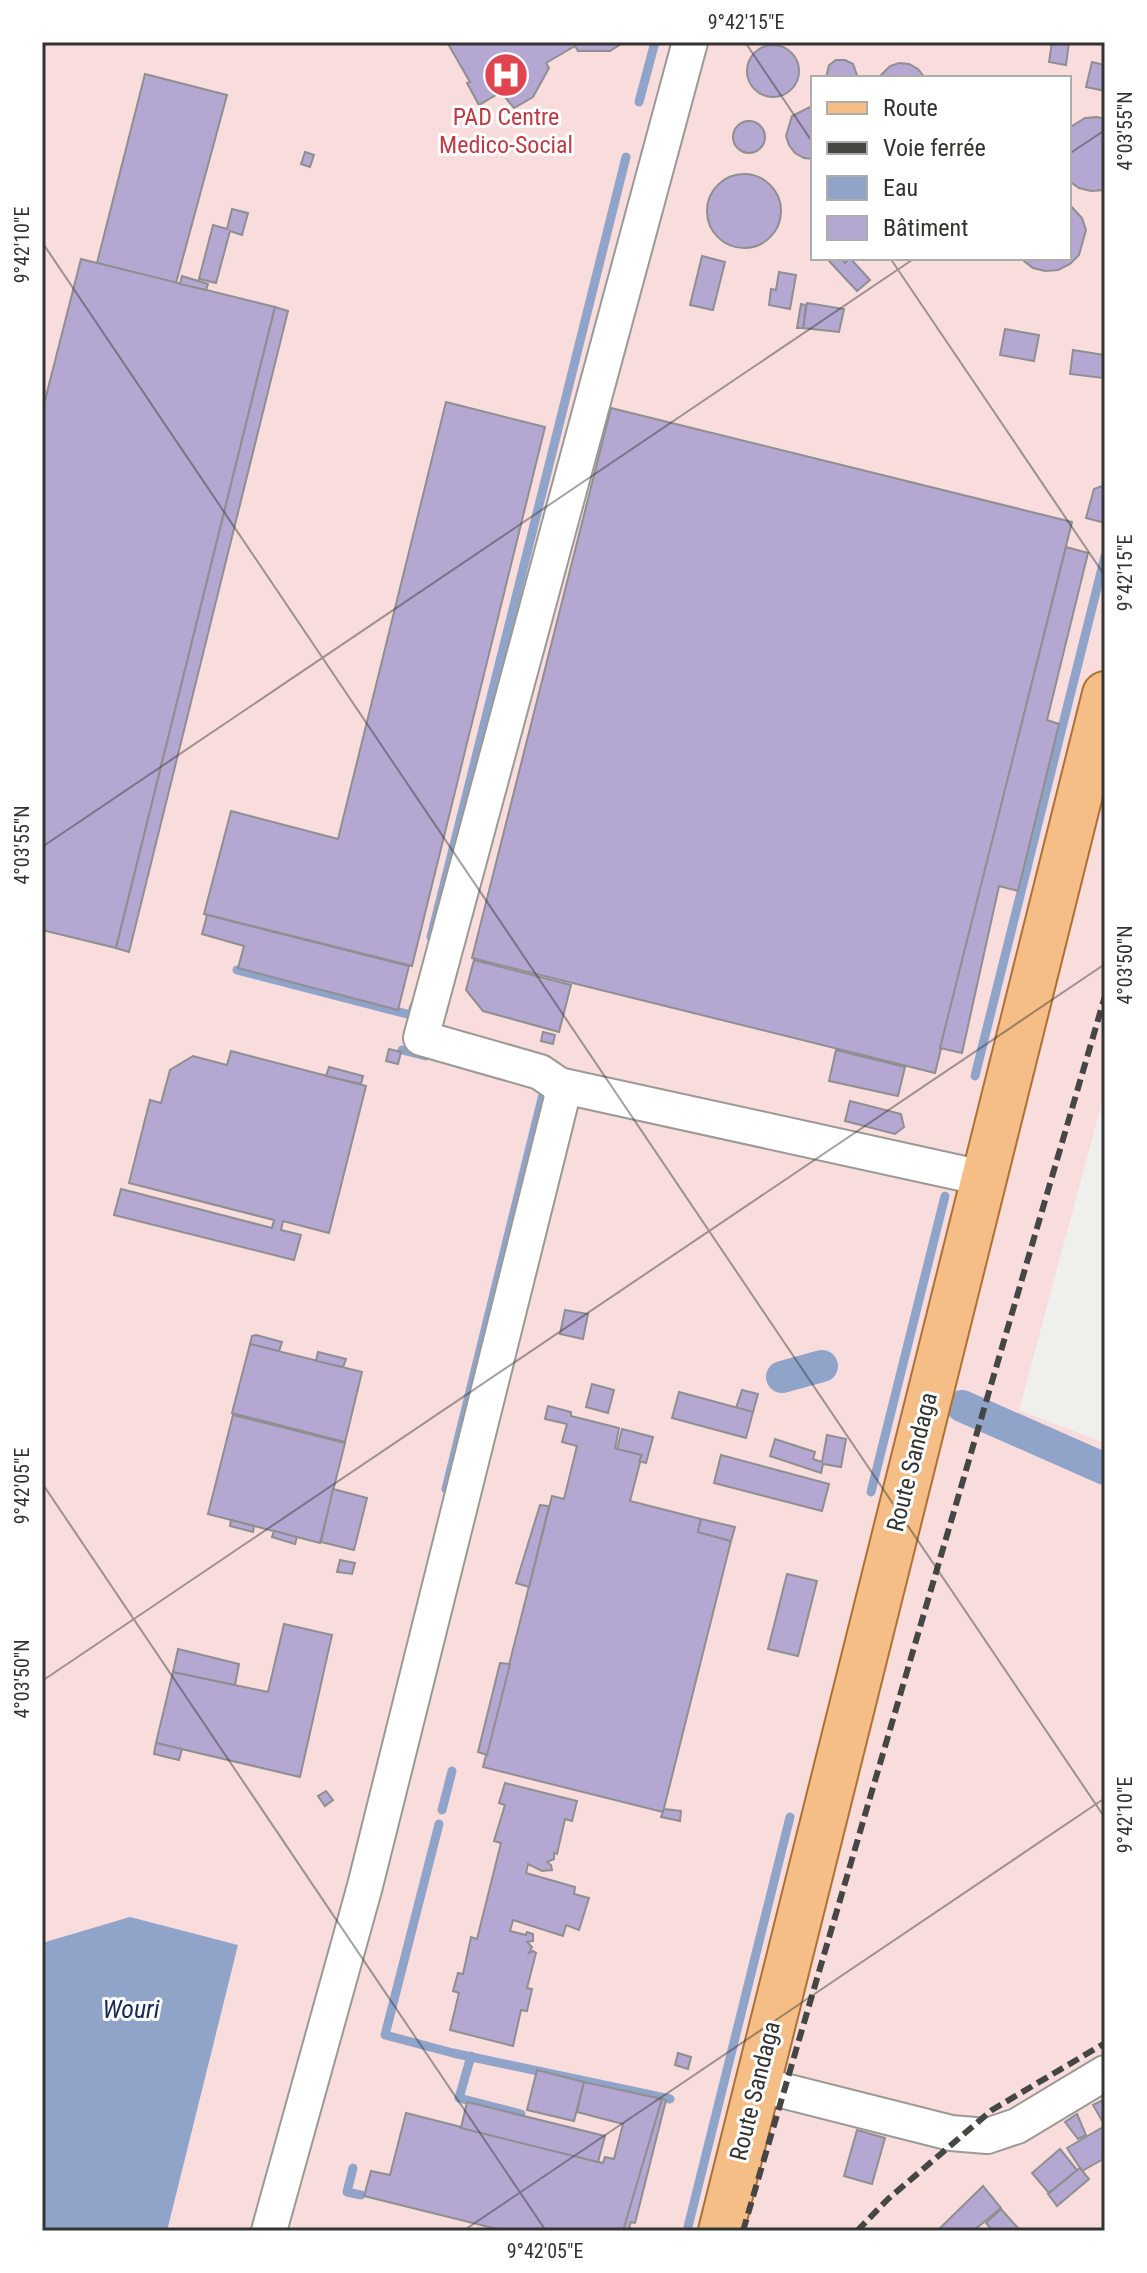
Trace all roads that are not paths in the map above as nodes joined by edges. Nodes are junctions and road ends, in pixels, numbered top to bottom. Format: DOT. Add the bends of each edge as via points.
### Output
graph roads {
  1 [pos="690,42"];
  2 [pos="1105,694"];
  3 [pos="559,1085"];
  4 [pos="983,1178"];
  5 [pos="1105,2073"];
  6 [pos="757,2084"];
  7 [pos="269,2231"];
  8 [pos="721,2231"];
  1 -- 3 [label="street" via="421,1038 540,1072"];
  2 -- 4 [label="main road, Route Sandaga"];
  3 -- 4 [label="street"];
  3 -- 7 [label="street" via="562,1097 365,1886"];
  4 -- 6 [label="main road, Route Sandaga"];
  5 -- 6 [label="street" via="1017,2126 987,2136 951,2133"];
  6 -- 8 [label="main road, Route Sandaga"];
}
